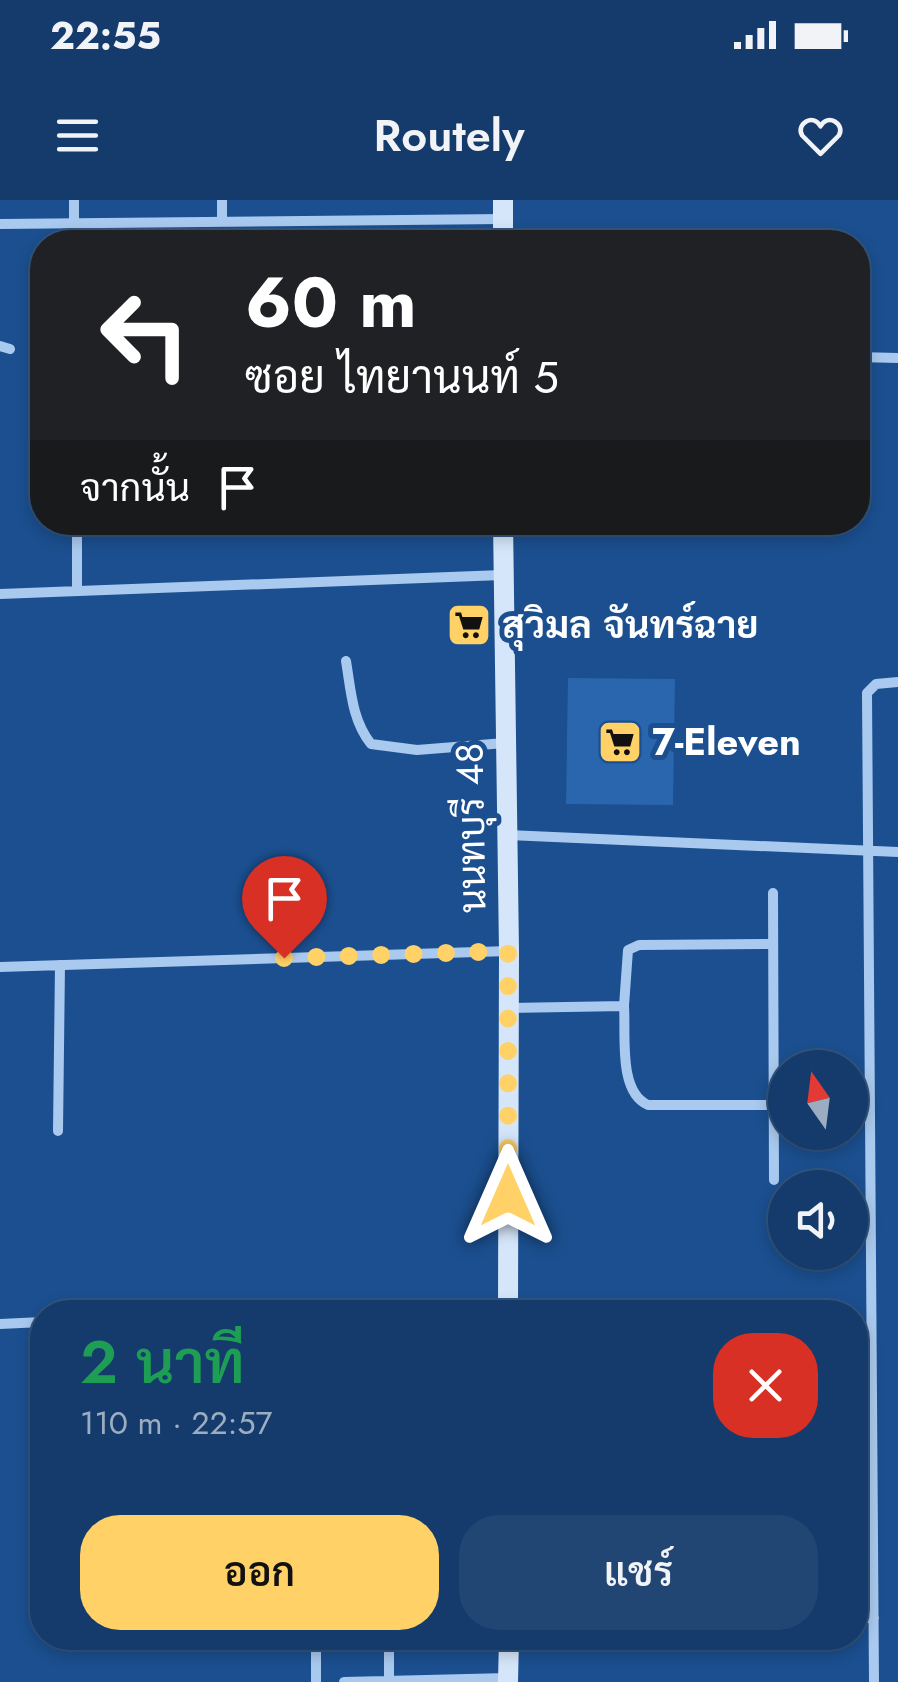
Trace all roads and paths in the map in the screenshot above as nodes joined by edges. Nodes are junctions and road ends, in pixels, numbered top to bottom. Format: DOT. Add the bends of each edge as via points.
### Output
graph roads {
  1 [pos="74,200"];
  2 [pos="222,200"];
  3 [pos="503,210"];
  4 [pos="222,221"];
  5 [pos="74,222"];
  6 [pos="0,224"];
  7 [pos="870,357"];
  8 [pos="898,358"];
  9 [pos="78,535"];
  10 [pos="503,535"];
  11 [pos="502,575"];
  12 [pos="77,591"];
  13 [pos="0,594"];
  14 [pos="346,662"];
  15 [pos="898,682"];
  16 [pos="505,743"];
  17 [pos="507,835"];
  18 [pos="870,851"];
  19 [pos="898,852"];
  20 [pos="773,894"];
  21 [pos="773,944"];
  22 [pos="508,951"];
  23 [pos="60,965"];
  24 [pos="0,967"];
  25 [pos="624,1006"];
  26 [pos="508,1008"];
  27 [pos="774,1050"];
  28 [pos="768,1105"];
  29 [pos="58,1130"];
  30 [pos="508,1300"];
  31 [pos="30,1323"];
  32 [pos="0,1324"];
  33 [pos="868,1618"];
  34 [pos="874,1618"];
  35 [pos="316,1650"];
  36 [pos="389,1650"];
  37 [pos="508,1650"];
  38 [pos="508,1680"];
  39 [pos="389,1681"];
  40 [pos="316,1682"];
  41 [pos="344,1682"];
  42 [pos="874,1682"];
  1 -- 5 [label="street"];
  2 -- 4 [label="street"];
  3 -- 4 [label="street"];
  4 -- 5 [label="street"];
  5 -- 6 [label="street"];
  7 -- 8 [label="street"];
  9 -- 12 [label="street"];
  10 -- 11 [label="street, นนทบุรี 48"];
  11 -- 12 [label="street"];
  11 -- 16 [label="street, นนทบุรี 48"];
  12 -- 13 [label="street"];
  14 -- 16 [label="street" via="354,714 370,744 417,750"];
  15 -- 18 [label="street" via="876,684 867,694"];
  16 -- 17 [label="street, นนทบุรี 48"];
  17 -- 18 [label="street"];
  17 -- 22 [label="street, นนทบุรี 48"];
  18 -- 19 [label="street"];
  18 -- 34 [label="street"];
  20 -- 21 [label="street"];
  21 -- 25 [label="street" via="628,950"];
  21 -- 27 [label="street"];
  22 -- 23 [label="street"];
  22 -- 26 [label="street, นนทบุรี 48"];
  23 -- 24 [label="street"];
  23 -- 29 [label="street"];
  25 -- 26 [label="street"];
  25 -- 28 [label="street" via="628,1077 637,1100"];
  26 -- 30 [label="street, นนทบุรี 48"];
  31 -- 32 [label="street"];
  33 -- 34 [label="street"];
  34 -- 42 [label="street"];
  35 -- 40 [label="street"];
  36 -- 39 [label="street"];
  37 -- 38 [label="street"];
  38 -- 39 [label="street"];
  39 -- 41 [label="street"];
}
